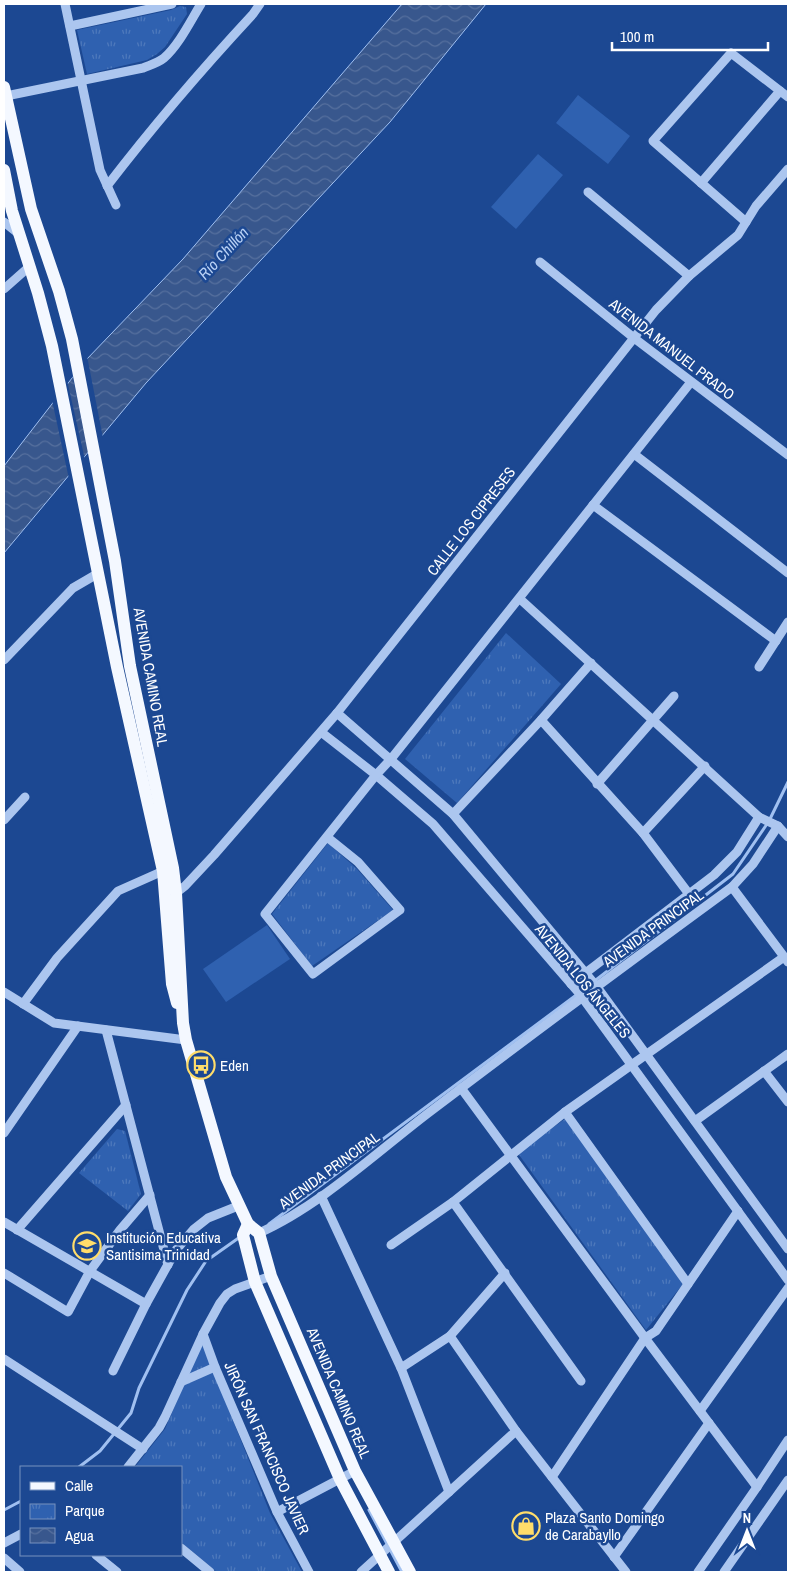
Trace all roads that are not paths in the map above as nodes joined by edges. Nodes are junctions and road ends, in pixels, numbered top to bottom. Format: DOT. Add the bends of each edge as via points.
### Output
graph roads {
  1 [pos="65,4"];
  2 [pos="172,4"];
  3 [pos="201,4"];
  4 [pos="260,4"];
  5 [pos="70,26"];
  6 [pos="82,80"];
  7 [pos="780,91"];
  8 [pos="5,92"];
  9 [pos="788,97"];
  10 [pos="788,169"];
  11 [pos="4,170"];
  12 [pos="701,183"];
  13 [pos="107,186"];
  14 [pos="588,192"];
  15 [pos="116,205"];
  16 [pos="4,222"];
  17 [pos="746,222"];
  18 [pos="20,235"];
  19 [pos="540,262"];
  20 [pos="30,266"];
  21 [pos="689,276"];
  22 [pos="4,289"];
  23 [pos="634,338"];
  24 [pos="691,382"];
  25 [pos="634,454"];
  26 [pos="788,456"];
  27 [pos="594,505"];
  28 [pos="97,570"];
  29 [pos="788,573"];
  30 [pos="520,599"];
  31 [pos="788,622"];
  32 [pos="776,641"];
  33 [pos="4,660"];
  34 [pos="591,663"];
  35 [pos="759,667"];
  36 [pos="674,696"];
  37 [pos="338,713"];
  38 [pos="652,719"];
  39 [pos="541,720"];
  40 [pos="321,732"];
  41 [pos="391,759"];
  42 [pos="705,766"];
  43 [pos="376,775"];
  44 [pos="597,784"];
  45 [pos="25,797"];
  46 [pos="453,814"];
  47 [pos="759,817"];
  48 [pos="4,820"];
  49 [pos="778,826"];
  50 [pos="643,834"];
  51 [pos="327,837"];
  52 [pos="788,837"];
  53 [pos="163,871"];
  54 [pos="732,887"];
  55 [pos="176,893"];
  56 [pos="690,894"];
  57 [pos="786,959"];
  58 [pos="586,973"];
  59 [pos="571,984"];
  60 [pos="597,987"];
  61 [pos="4,992"];
  62 [pos="583,997"];
  63 [pos="23,1004"];
  64 [pos="183,1023"];
  65 [pos="78,1026"];
  66 [pos="106,1030"];
  67 [pos="186,1040"];
  68 [pos="788,1054"];
  69 [pos="647,1055"];
  70 [pos="632,1065"];
  71 [pos="764,1071"];
  72 [pos="461,1088"];
  73 [pos="788,1102"];
  74 [pos="126,1105"];
  75 [pos="565,1112"];
  76 [pos="695,1121"];
  77 [pos="4,1133"];
  78 [pos="511,1155"];
  79 [pos="150,1195"];
  80 [pos="320,1196"];
  81 [pos="453,1202"];
  82 [pos="238,1206"];
  83 [pos="738,1211"];
  84 [pos="4,1222"];
  85 [pos="248,1224"];
  86 [pos="17,1230"];
  87 [pos="259,1233"];
  88 [pos="391,1246"];
  89 [pos="788,1248"];
  90 [pos="168,1265"];
  91 [pos="90,1270"];
  92 [pos="4,1273"];
  93 [pos="506,1273"];
  94 [pos="271,1276"];
  95 [pos="788,1280"];
  96 [pos="256,1282"];
  97 [pos="688,1284"];
  98 [pos="788,1288"];
  99 [pos="146,1304"];
  100 [pos="203,1334"];
  101 [pos="450,1336"];
  102 [pos="645,1338"];
  103 [pos="4,1359"];
  104 [pos="215,1367"];
  105 [pos="401,1368"];
  106 [pos="114,1371"];
  107 [pos="580,1381"];
  108 [pos="181,1382"];
  109 [pos="700,1410"];
  110 [pos="709,1423"];
  111 [pos="516,1431"];
  112 [pos="788,1440"];
  113 [pos="143,1449"];
  114 [pos="129,1466"];
  115 [pos="355,1471"];
  116 [pos="552,1477"];
  117 [pos="340,1479"];
  118 [pos="788,1480"];
  119 [pos="757,1488"];
  120 [pos="449,1492"];
  121 [pos="277,1512"];
  122 [pos="20,1535"];
  123 [pos="4,1543"];
  124 [pos="394,1543"];
  125 [pos="182,1549"];
  126 [pos="380,1555"];
  127 [pos="97,1556"];
  128 [pos="614,1557"];
  129 [pos="4,1558"];
  130 [pos="20,1572"];
  131 [pos="117,1572"];
  132 [pos="210,1572"];
  133 [pos="310,1572"];
  134 [pos="361,1572"];
  135 [pos="389,1572"];
  136 [pos="410,1572"];
  137 [pos="626,1572"];
  138 [pos="698,1572"];
  139 [pos="724,1572"];
  1 -- 5 [label="street"];
  2 -- 5 [label="street"];
  3 -- 6 [label="street" via="164,58 143,68"];
  4 -- 13 [label="street" via="148,133"];
  5 -- 6 [label="street"];
  6 -- 8 [label="street"];
  6 -- 13 [label="street" via="100,170"];
  7 -- 9 [label="street"];
  7 -- 12 [label="street"];
  7 -- 12 [label="street" via="731,53 653,141"];
  8 -- 55 [label="main road, AVENIDA CAMINO REAL" via="31,209 72,339 116,561 130,666"];
  10 -- 17 [label="street, CALLE LOS CIPRESES"];
  11 -- 18 [label="main road, AVENIDA CAMINO REAL"];
  12 -- 17 [label="street"];
  13 -- 15 [label="street"];
  14 -- 21 [label="street"];
  16 -- 18 [label="street"];
  17 -- 21 [label="street, CALLE LOS CIPRESES" via="738,234"];
  18 -- 20 [label="main road, AVENIDA CAMINO REAL"];
  19 -- 23 [label="street, AVENIDA MANUEL PRADO"];
  20 -- 22 [label="street"];
  20 -- 28 [label="main road, AVENIDA CAMINO REAL" via="52,346"];
  21 -- 23 [label="street, CALLE LOS CIPRESES"];
  23 -- 24 [label="street, AVENIDA MANUEL PRADO"];
  23 -- 37 [label="street, CALLE LOS CIPRESES"];
  24 -- 25 [label="street"];
  24 -- 26 [label="street, AVENIDA MANUEL PRADO"];
  25 -- 27 [label="street"];
  25 -- 29 [label="street"];
  27 -- 30 [label="street"];
  27 -- 32 [label="street"];
  28 -- 33 [label="street" via="73,588"];
  28 -- 53 [label="main road, AVENIDA CAMINO REAL"];
  30 -- 34 [label="street"];
  30 -- 41 [label="street"];
  31 -- 32 [label="street"];
  32 -- 35 [label="street"];
  34 -- 38 [label="street"];
  34 -- 39 [label="street"];
  36 -- 38 [label="street"];
  37 -- 40 [label="street, CALLE LOS CIPRESES"];
  37 -- 41 [label="street, AVENIDA LOS ÁNGELES"];
  38 -- 42 [label="street"];
  38 -- 44 [label="street"];
  39 -- 44 [label="street"];
  39 -- 46 [label="street"];
  40 -- 43 [label="street, AVENIDA LOS ÁNGELES"];
  40 -- 55 [label="street, CALLE LOS CIPRESES" via="214,855"];
  41 -- 43 [label="street"];
  41 -- 46 [label="street, AVENIDA LOS ÁNGELES"];
  42 -- 47 [label="street"];
  42 -- 50 [label="street"];
  43 -- 51 [label="street"];
  43 -- 59 [label="street, AVENIDA LOS ÁNGELES" via="433,824"];
  44 -- 50 [label="street"];
  45 -- 48 [label="street"];
  46 -- 58 [label="street, AVENIDA LOS ÁNGELES"];
  47 -- 49 [label="street"];
  47 -- 56 [label="street, AVENIDA PRINCIPAL" via="737,852"];
  49 -- 52 [label="street"];
  49 -- 54 [label="street, AVENIDA PRINCIPAL" via="753,864"];
  50 -- 56 [label="street"];
  51 -- 51 [label="street" via="358,862 400,910 313,974 266,914"];
  53 -- 63 [label="street" via="118,891 57,958"];
  53 -- 64 [label="main road, AVENIDA CAMINO REAL" via="172,984"];
  54 -- 57 [label="street"];
  54 -- 60 [label="street, AVENIDA PRINCIPAL"];
  55 -- 64 [label="main road, AVENIDA CAMINO REAL"];
  56 -- 58 [label="street, AVENIDA PRINCIPAL"];
  57 -- 69 [label="street"];
  58 -- 59 [label="street, AVENIDA PRINCIPAL"];
  58 -- 60 [label="street, AVENIDA LOS ÁNGELES"];
  59 -- 62 [label="street, AVENIDA LOS ÁNGELES"];
  60 -- 62 [label="street, AVENIDA PRINCIPAL"];
  60 -- 69 [label="street, AVENIDA LOS ÁNGELES"];
  61 -- 63 [label="street"];
  62 -- 70 [label="street, AVENIDA LOS ÁNGELES"];
  62 -- 72 [label="street, AVENIDA PRINCIPAL"];
  63 -- 65 [label="street" via="54,1023"];
  64 -- 67 [label="main road, AVENIDA CAMINO REAL"];
  65 -- 66 [label="street"];
  65 -- 77 [label="street"];
  66 -- 67 [label="street"];
  66 -- 74 [label="street"];
  67 -- 82 [label="main road, AVENIDA CAMINO REAL"];
  68 -- 71 [label="street"];
  69 -- 70 [label="street"];
  69 -- 76 [label="street, AVENIDA LOS ÁNGELES"];
  70 -- 75 [label="street"];
  70 -- 83 [label="street, AVENIDA LOS ÁNGELES"];
  71 -- 73 [label="street"];
  71 -- 76 [label="street"];
  72 -- 78 [label="street"];
  72 -- 80 [label="street, AVENIDA PRINCIPAL"];
  74 -- 79 [label="street"];
  74 -- 86 [label="street"];
  75 -- 78 [label="street"];
  75 -- 97 [label="street"];
  76 -- 89 [label="street, AVENIDA LOS ÁNGELES"];
  78 -- 81 [label="street"];
  78 -- 102 [label="street"];
  79 -- 90 [label="street"];
  79 -- 91 [label="street"];
  80 -- 87 [label="street, AVENIDA PRINCIPAL"];
  80 -- 105 [label="street"];
  81 -- 88 [label="street"];
  81 -- 93 [label="street"];
  82 -- 85 [label="main road, AVENIDA CAMINO REAL"];
  82 -- 90 [label="street" via="208,1218 194,1229"];
  83 -- 95 [label="street, AVENIDA LOS ÁNGELES"];
  83 -- 97 [label="street"];
  84 -- 86 [label="street"];
  85 -- 87 [label="main road, AVENIDA CAMINO REAL"];
  85 -- 96 [label="main road" via="243,1235"];
  86 -- 91 [label="street"];
  87 -- 94 [label="main road, AVENIDA CAMINO REAL"];
  90 -- 99 [label="street"];
  91 -- 92 [label="street" via="68,1312"];
  91 -- 99 [label="street"];
  93 -- 101 [label="street"];
  93 -- 107 [label="street"];
  94 -- 96 [label="street"];
  94 -- 115 [label="main road, AVENIDA CAMINO REAL"];
  96 -- 100 [label="street" via="227,1294"];
  96 -- 117 [label="main road"];
  97 -- 102 [label="street" via="656,1330"];
  98 -- 109 [label="street"];
  99 -- 106 [label="street"];
  100 -- 104 [label="street, JIRÓN SAN FRANCISCO JAVIER"];
  100 -- 108 [label="street"];
  101 -- 105 [label="street"];
  101 -- 111 [label="street"];
  102 -- 109 [label="street"];
  102 -- 116 [label="street"];
  103 -- 113 [label="street"];
  104 -- 108 [label="street"];
  104 -- 121 [label="street, JIRÓN SAN FRANCISCO JAVIER"];
  105 -- 120 [label="street"];
  108 -- 113 [label="street" via="162,1423"];
  109 -- 110 [label="street"];
  110 -- 119 [label="street"];
  110 -- 128 [label="street"];
  111 -- 116 [label="street"];
  111 -- 120 [label="street"];
  112 -- 119 [label="street"];
  113 -- 114 [label="street"];
  115 -- 117 [label="street"];
  115 -- 124 [label="main road, AVENIDA CAMINO REAL"];
  116 -- 128 [label="street"];
  117 -- 121 [label="street"];
  117 -- 126 [label="main road"];
  118 -- 139 [label="street"];
  119 -- 138 [label="street"];
  120 -- 124 [label="street"];
  121 -- 133 [label="street, JIRÓN SAN FRANCISCO JAVIER"];
  122 -- 123 [label="street"];
  124 -- 126 [label="street"];
  124 -- 136 [label="main road, AVENIDA CAMINO REAL"];
  125 -- 132 [label="street"];
  126 -- 134 [label="street"];
  126 -- 135 [label="main road"];
  127 -- 131 [label="street"];
  128 -- 137 [label="street"];
  129 -- 130 [label="street"];
}
